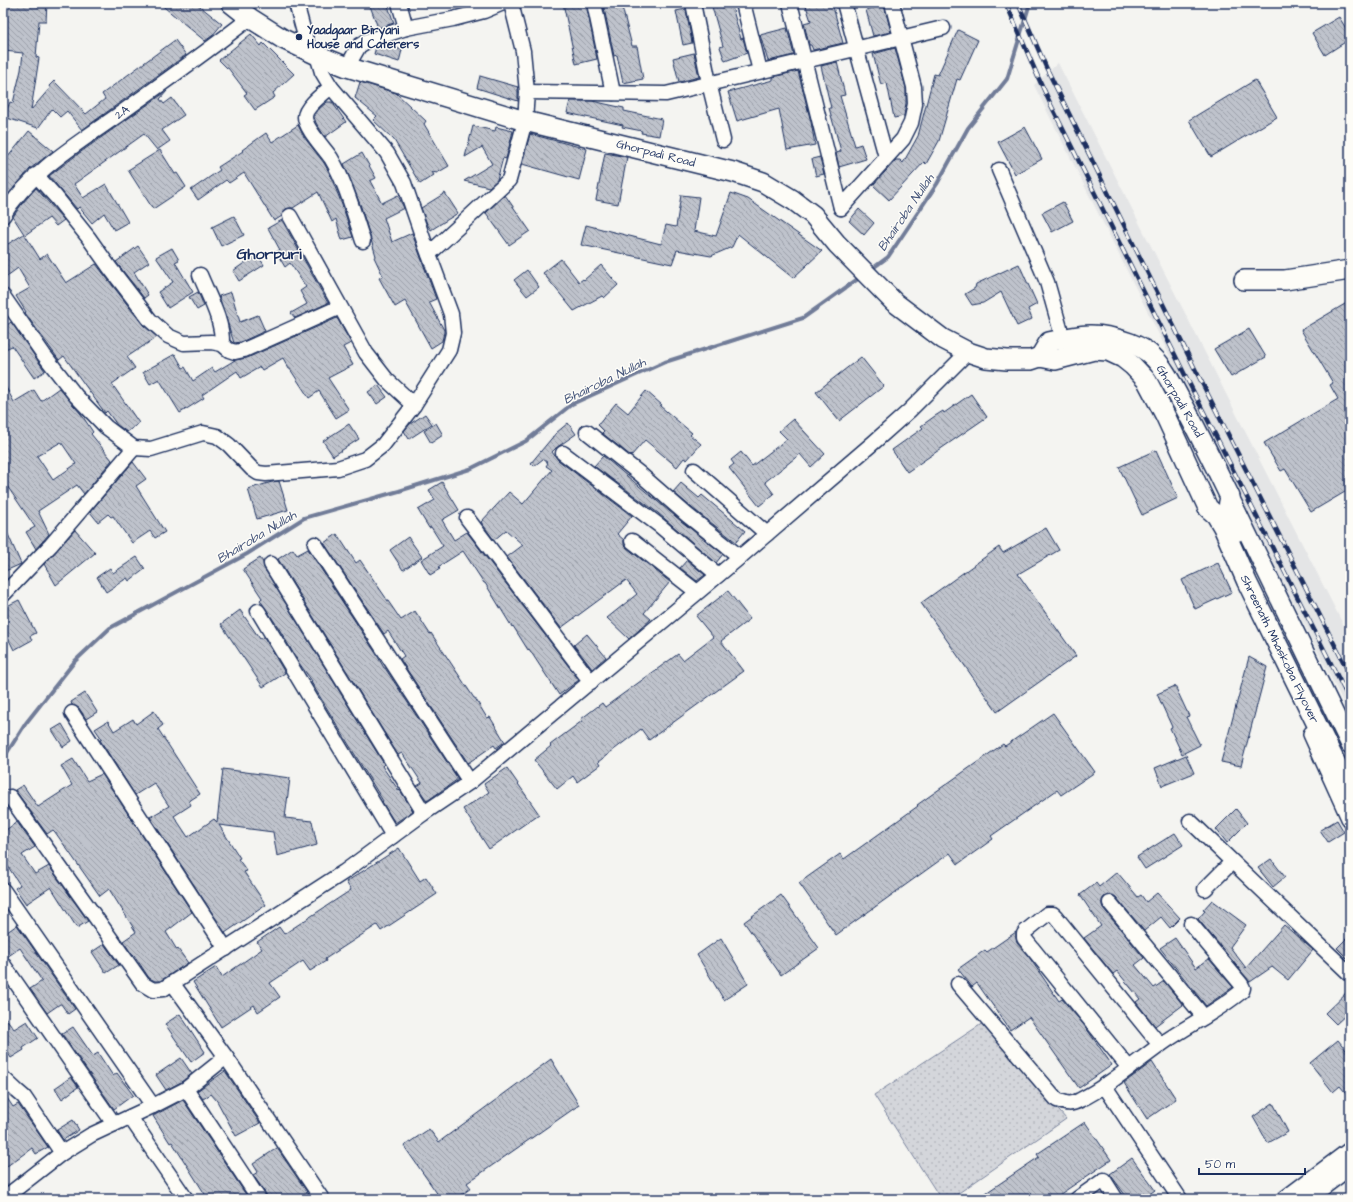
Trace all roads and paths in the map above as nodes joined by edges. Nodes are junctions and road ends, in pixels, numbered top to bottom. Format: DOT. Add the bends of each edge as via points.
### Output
graph roads {
  1 [pos="231,3"];
  2 [pos="296,3"];
  3 [pos="399,3"];
  4 [pos="503,3"];
  5 [pos="511,3"];
  6 [pos="594,3"];
  7 [pos="693,3"];
  8 [pos="743,3"];
  9 [pos="790,3"];
  10 [pos="844,3"];
  11 [pos="892,3"];
  12 [pos="250,18"];
  13 [pos="406,28"];
  14 [pos="943,28"];
  15 [pos="901,38"];
  16 [pos="857,48"];
  17 [pos="313,53"];
  18 [pos="804,61"];
  19 [pos="347,67"];
  20 [pos="760,71"];
  21 [pos="709,83"];
  22 [pos="331,87"];
  23 [pos="527,92"];
  24 [pos="613,93"];
  25 [pos="525,121"];
  26 [pos="723,140"];
  27 [pos="886,157"];
  28 [pos="999,170"];
  29 [pos="36,175"];
  30 [pos="3,216"];
  31 [pos="290,216"];
  32 [pos="363,241"];
  33 [pos="429,254"];
  34 [pos="1350,270"];
  35 [pos="200,275"];
  36 [pos="1244,280"];
  37 [pos="3,296"];
  38 [pos="340,307"];
  39 [pos="1063,339"];
  40 [pos="222,344"];
  41 [pos="968,352"];
  42 [pos="1129,352"];
  43 [pos="1040,357"];
  44 [pos="414,405"];
  45 [pos="587,432"];
  46 [pos="134,448"];
  47 [pos="563,453"];
  48 [pos="694,470"];
  49 [pos="1230,496"];
  50 [pos="1208,508"];
  51 [pos="467,518"];
  52 [pos="1226,523"];
  53 [pos="767,534"];
  54 [pos="632,541"];
  55 [pos="315,544"];
  56 [pos="740,557"];
  57 [pos="271,564"];
  58 [pos="718,575"];
  59 [pos="697,592"];
  60 [pos="3,595"];
  61 [pos="258,611"];
  62 [pos="590,682"];
  63 [pos="72,713"];
  64 [pos="1350,745"];
  65 [pos="1350,771"];
  66 [pos="470,782"];
  67 [pos="1350,792"];
  68 [pos="10,797"];
  69 [pos="424,813"];
  70 [pos="1350,818"];
  71 [pos="1190,821"];
  72 [pos="393,836"];
  73 [pos="1232,862"];
  74 [pos="1205,889"];
  75 [pos="3,890"];
  76 [pos="1110,903"];
  77 [pos="1191,924"];
  78 [pos="226,949"];
  79 [pos="3,964"];
  80 [pos="1350,974"];
  81 [pos="173,984"];
  82 [pos="958,984"];
  83 [pos="1204,1018"];
  84 [pos="1160,1045"];
  85 [pos="226,1057"];
  86 [pos="1129,1068"];
  87 [pos="3,1078"];
  88 [pos="1104,1085"];
  89 [pos="186,1089"];
  90 [pos="153,1106"];
  91 [pos="130,1117"];
  92 [pos="114,1124"];
  93 [pos="1350,1150"];
  94 [pos="62,1153"];
  95 [pos="1350,1166"];
  96 [pos="1350,1181"];
  97 [pos="3,1199"];
  98 [pos="186,1199"];
  99 [pos="259,1199"];
  100 [pos="322,1199"];
  101 [pos="1077,1199"];
  102 [pos="1116,1199"];
  103 [pos="1180,1199"];
  104 [pos="1286,1199"];
  105 [pos="1306,1199"];
  106 [pos="1324,1199"];
  1 -- 12 [label="main road, Ghorpadi Road"];
  2 -- 17 [label="street"];
  3 -- 13 [label="street"];
  4 -- 13 [label="street" via="476,13"];
  5 -- 23 [label="street" via="523,50"];
  6 -- 24 [label="street"];
  7 -- 21 [label="street"];
  8 -- 20 [label="street"];
  9 -- 18 [label="street"];
  10 -- 16 [label="street"];
  11 -- 15 [label="street"];
  12 -- 17 [label="main road, Ghorpadi Road" via="283,39"];
  12 -- 29 [label="street, 2A"];
  13 -- 19 [label="street" via="359,46"];
  14 -- 15 [label="street"];
  15 -- 16 [label="street"];
  15 -- 27 [label="street" via="914,87 915,104 911,123 903,139"];
  16 -- 18 [label="street"];
  16 -- 27 [label="street"];
  17 -- 19 [label="main road, Ghorpadi Road"];
  17 -- 22 [label="street"];
  18 -- 20 [label="street"];
  18 -- 27 [label="street" via="840,208"];
  19 -- 25 [label="main road, Ghorpadi Road"];
  20 -- 21 [label="street"];
  21 -- 24 [label="street" via="666,94"];
  21 -- 26 [label="street"];
  22 -- 32 [label="street" via="308,108 305,116 307,125 332,160 344,185"];
  22 -- 33 [label="street" via="387,153 404,183"];
  23 -- 24 [label="street"];
  23 -- 25 [label="street"];
  25 -- 33 [label="street" via="509,180"];
  25 -- 41 [label="main road, Ghorpadi Road" via="733,172 763,182 814,215 837,244 894,302 943,339"];
  28 -- 39 [label="street" via="1047,282"];
  29 -- 30 [label="street, 2A" via="11,202"];
  29 -- 40 [label="street" via="88,237 150,320 168,336 184,343"];
  31 -- 38 [label="street"];
  33 -- 44 [label="street" via="451,314 453,333 449,350"];
  34 -- 36 [label="main road" via="1285,280"];
  35 -- 40 [label="street" via="215,312"];
  37 -- 46 [label="street" via="76,396 106,427"];
  38 -- 40 [label="street" via="244,350 235,352"];
  38 -- 44 [label="street" via="366,353 387,380"];
  39 -- 42 [label="main road, Ghorpadi Road" via="1101,335 1121,340"];
  39 -- 43 [label="main road, Ghorpadi Road" via="1049,342"];
  41 -- 43 [label="main road, Ghorpadi Road" via="986,358 1007,360 1031,360"];
  41 -- 53 [label="street" via="910,410"];
  42 -- 43 [label="main road, Ghorpadi Road" via="1094,350 1055,360"];
  42 -- 49 [label="main road, Ghorpadi Road" via="1139,346 1154,357 1200,435"];
  42 -- 50 [label="main road, Ghorpadi Road" via="1133,366 1147,382 1168,422"];
  44 -- 46 [label="street" via="383,445 365,459 338,468 258,473 230,445 217,436 203,433 152,449"];
  45 -- 56 [label="street"];
  46 -- 60 [label="street" via="51,545"];
  47 -- 58 [label="street" via="660,526"];
  48 -- 53 [label="street"];
  49 -- 52 [label="main road, Shreenath Mhaskoba Flyover"];
  49 -- 64 [label="street"];
  50 -- 52 [label="main road, Shreenath Mhaskoba Flyover"];
  50 -- 70 [label="street"];
  51 -- 62 [label="street"];
  52 -- 65 [label="main road, Shreenath Mhaskoba Flyover"];
  52 -- 67 [label="main road, Shreenath Mhaskoba Flyover" via="1248,582"];
  53 -- 56 [label="street"];
  54 -- 59 [label="street"];
  55 -- 66 [label="street"];
  56 -- 58 [label="street"];
  57 -- 69 [label="street"];
  58 -- 59 [label="street"];
  59 -- 62 [label="street"];
  61 -- 72 [label="street"];
  62 -- 66 [label="street"];
  63 -- 78 [label="street"];
  66 -- 69 [label="street"];
  68 -- 81 [label="street" via="143,984 153,990 164,989"];
  69 -- 72 [label="street"];
  71 -- 73 [label="street"];
  72 -- 78 [label="street" via="344,872"];
  73 -- 74 [label="street"];
  73 -- 80 [label="street"];
  75 -- 90 [label="street"];
  76 -- 83 [label="street"];
  77 -- 83 [label="street" via="1243,988"];
  78 -- 81 [label="street"];
  79 -- 92 [label="street"];
  81 -- 85 [label="street"];
  82 -- 88 [label="street" via="1057,1100 1069,1104"];
  83 -- 84 [label="street"];
  84 -- 86 [label="street"];
  84 -- 86 [label="street" via="1056,917 1047,914 1026,931 1024,938"];
  85 -- 89 [label="street"];
  85 -- 100 [label="street"];
  86 -- 88 [label="street"];
  87 -- 94 [label="street" via="24,1097"];
  88 -- 103 [label="street"];
  89 -- 90 [label="street"];
  89 -- 99 [label="street"];
  90 -- 91 [label="street"];
  91 -- 92 [label="street"];
  91 -- 98 [label="street"];
  92 -- 94 [label="street"];
  93 -- 104 [label="street"];
  94 -- 97 [label="street"];
  95 -- 105 [label="street"];
  96 -- 106 [label="street"];
  101 -- 102 [label="street" via="1104,1180"];
}
